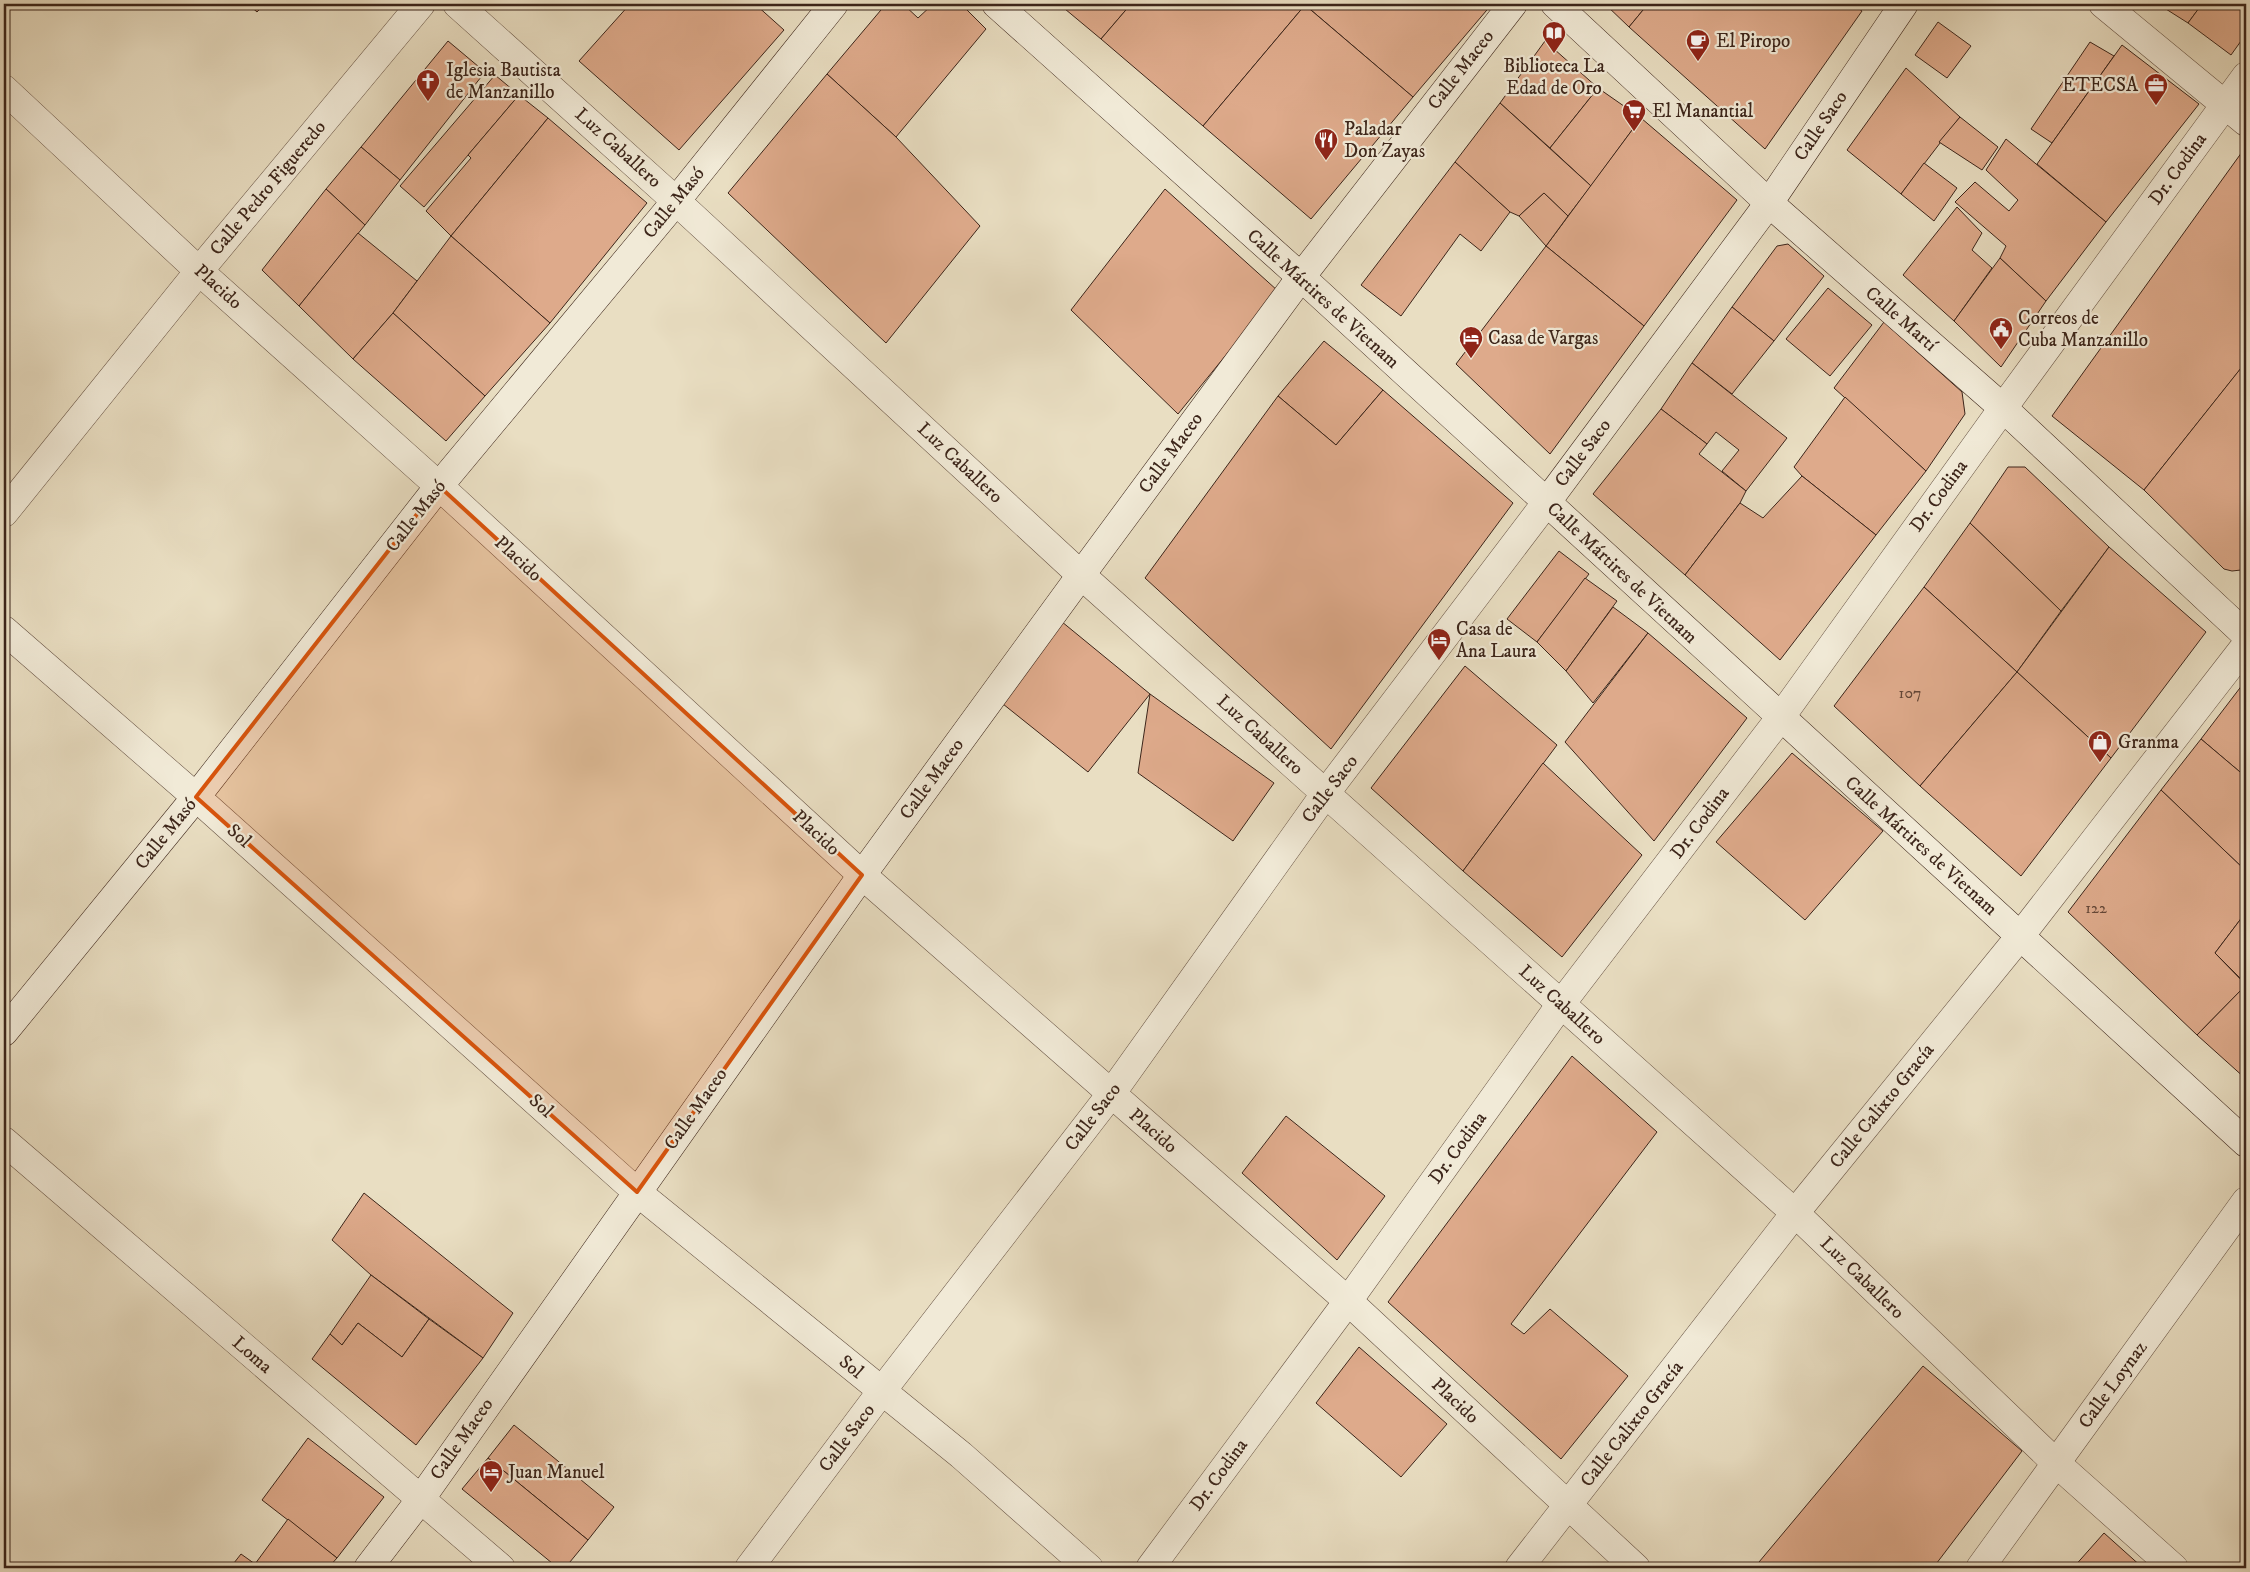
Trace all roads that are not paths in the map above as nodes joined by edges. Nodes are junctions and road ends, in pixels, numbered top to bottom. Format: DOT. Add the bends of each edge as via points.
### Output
graph roads {
  1 [pos="421,4"];
  2 [pos="457,4"];
  3 [pos="834,4"];
  4 [pos="996,4"];
  5 [pos="1513,4"];
  6 [pos="1555,4"];
  7 [pos="1904,4"];
  8 [pos="2103,4"];
  9 [pos="2246,76"];
  10 [pos="4,89"];
  11 [pos="2225,104"];
  12 [pos="2246,122"];
  13 [pos="676,201"];
  14 [pos="1769,203"];
  15 [pos="199,271"];
  16 [pos="1301,277"];
  17 [pos="2003,408"];
  18 [pos="439,486"];
  19 [pos="1546,503"];
  20 [pos="4,513"];
  21 [pos="1081,575"];
  22 [pos="4,630"];
  23 [pos="2246,635"];
  24 [pos="2246,644"];
  25 [pos="1780,718"];
  26 [pos="1325,794"];
  27 [pos="196,797"];
  28 [pos="862,875"];
  29 [pos="2021,935"];
  30 [pos="1561,1004"];
  31 [pos="4,1032"];
  32 [pos="1111,1094"];
  33 [pos="4,1141"];
  34 [pos="2246,1143"];
  35 [pos="637,1192"];
  36 [pos="2246,1201"];
  37 [pos="1795,1214"];
  38 [pos="1348,1301"];
  39 [pos="881,1392"];
  40 [pos="2056,1464"];
  41 [pos="420,1500"];
  42 [pos="1569,1506"];
  43 [pos="368,1568"];
  44 [pos="500,1568"];
  45 [pos="749,1568"];
  46 [pos="1089,1568"];
  47 [pos="1150,1568"];
  48 [pos="1519,1568"];
  49 [pos="1636,1568"];
  50 [pos="1980,1568"];
  51 [pos="2174,1568"];
  1 -- 15 [label="street, Calle Pedro Figueredo"];
  2 -- 13 [label="street, Luz Caballero"];
  3 -- 13 [label="street, Calle Masó"];
  4 -- 16 [label="street, Calle Mártires de Vietnam"];
  5 -- 16 [label="street, Calle Maceo"];
  6 -- 14 [label="street, Calle Martí"];
  7 -- 14 [label="street, Calle Saco"];
  8 -- 11 [label="street"];
  9 -- 11 [label="street, Dr. Codina"];
  10 -- 15 [label="street, Placido"];
  11 -- 12 [label="street"];
  11 -- 17 [label="street, Dr. Codina"];
  13 -- 18 [label="street, Calle Masó"];
  13 -- 21 [label="street, Luz Caballero"];
  14 -- 17 [label="street, Calle Martí"];
  14 -- 19 [label="street, Calle Saco"];
  15 -- 18 [label="street, Placido"];
  15 -- 20 [label="street, Calle Pedro Figueredo"];
  16 -- 19 [label="street, Calle Mártires de Vietnam"];
  16 -- 21 [label="street, Calle Maceo"];
  17 -- 23 [label="street, Calle Martí"];
  17 -- 25 [label="street, Dr. Codina"];
  18 -- 27 [label="street, Calle Masó"];
  18 -- 28 [label="street, Placido"];
  19 -- 25 [label="street, Calle Mártires de Vietnam"];
  19 -- 26 [label="street, Calle Saco"];
  21 -- 26 [label="street, Luz Caballero"];
  21 -- 28 [label="street, Calle Maceo"];
  22 -- 27 [label="street, Sol"];
  24 -- 29 [label="street, Calle Calixto Gracía"];
  25 -- 29 [label="street, Calle Mártires de Vietnam"];
  25 -- 30 [label="street, Dr. Codina"];
  26 -- 30 [label="street, Luz Caballero"];
  26 -- 32 [label="street, Calle Saco"];
  27 -- 31 [label="street, Calle Masó"];
  27 -- 35 [label="street, Sol"];
  28 -- 32 [label="street, Placido"];
  28 -- 35 [label="street, Calle Maceo"];
  29 -- 34 [label="street, Calle Mártires de Vietnam"];
  29 -- 37 [label="street, Calle Calixto Gracía"];
  30 -- 37 [label="street, Luz Caballero"];
  30 -- 38 [label="street, Dr. Codina"];
  32 -- 38 [label="street, Placido"];
  32 -- 39 [label="street, Calle Saco"];
  33 -- 41 [label="street, Loma"];
  35 -- 39 [label="street, Sol"];
  35 -- 41 [label="street, Calle Maceo"];
  36 -- 40 [label="street, Calle Loynaz"];
  37 -- 40 [label="street, Luz Caballero"];
  37 -- 42 [label="street, Calle Calixto Gracía"];
  38 -- 42 [label="street, Placido"];
  38 -- 47 [label="street, Dr. Codina"];
  39 -- 45 [label="street, Calle Saco"];
  39 -- 46 [label="street, Sol" via="961,1455"];
  40 -- 50 [label="street, Calle Loynaz"];
  40 -- 51 [label="street, Luz Caballero"];
  41 -- 43 [label="street, Calle Maceo"];
  41 -- 44 [label="street, Loma"];
  42 -- 48 [label="street, Calle Calixto Gracía"];
  42 -- 49 [label="street, Placido"];
}
